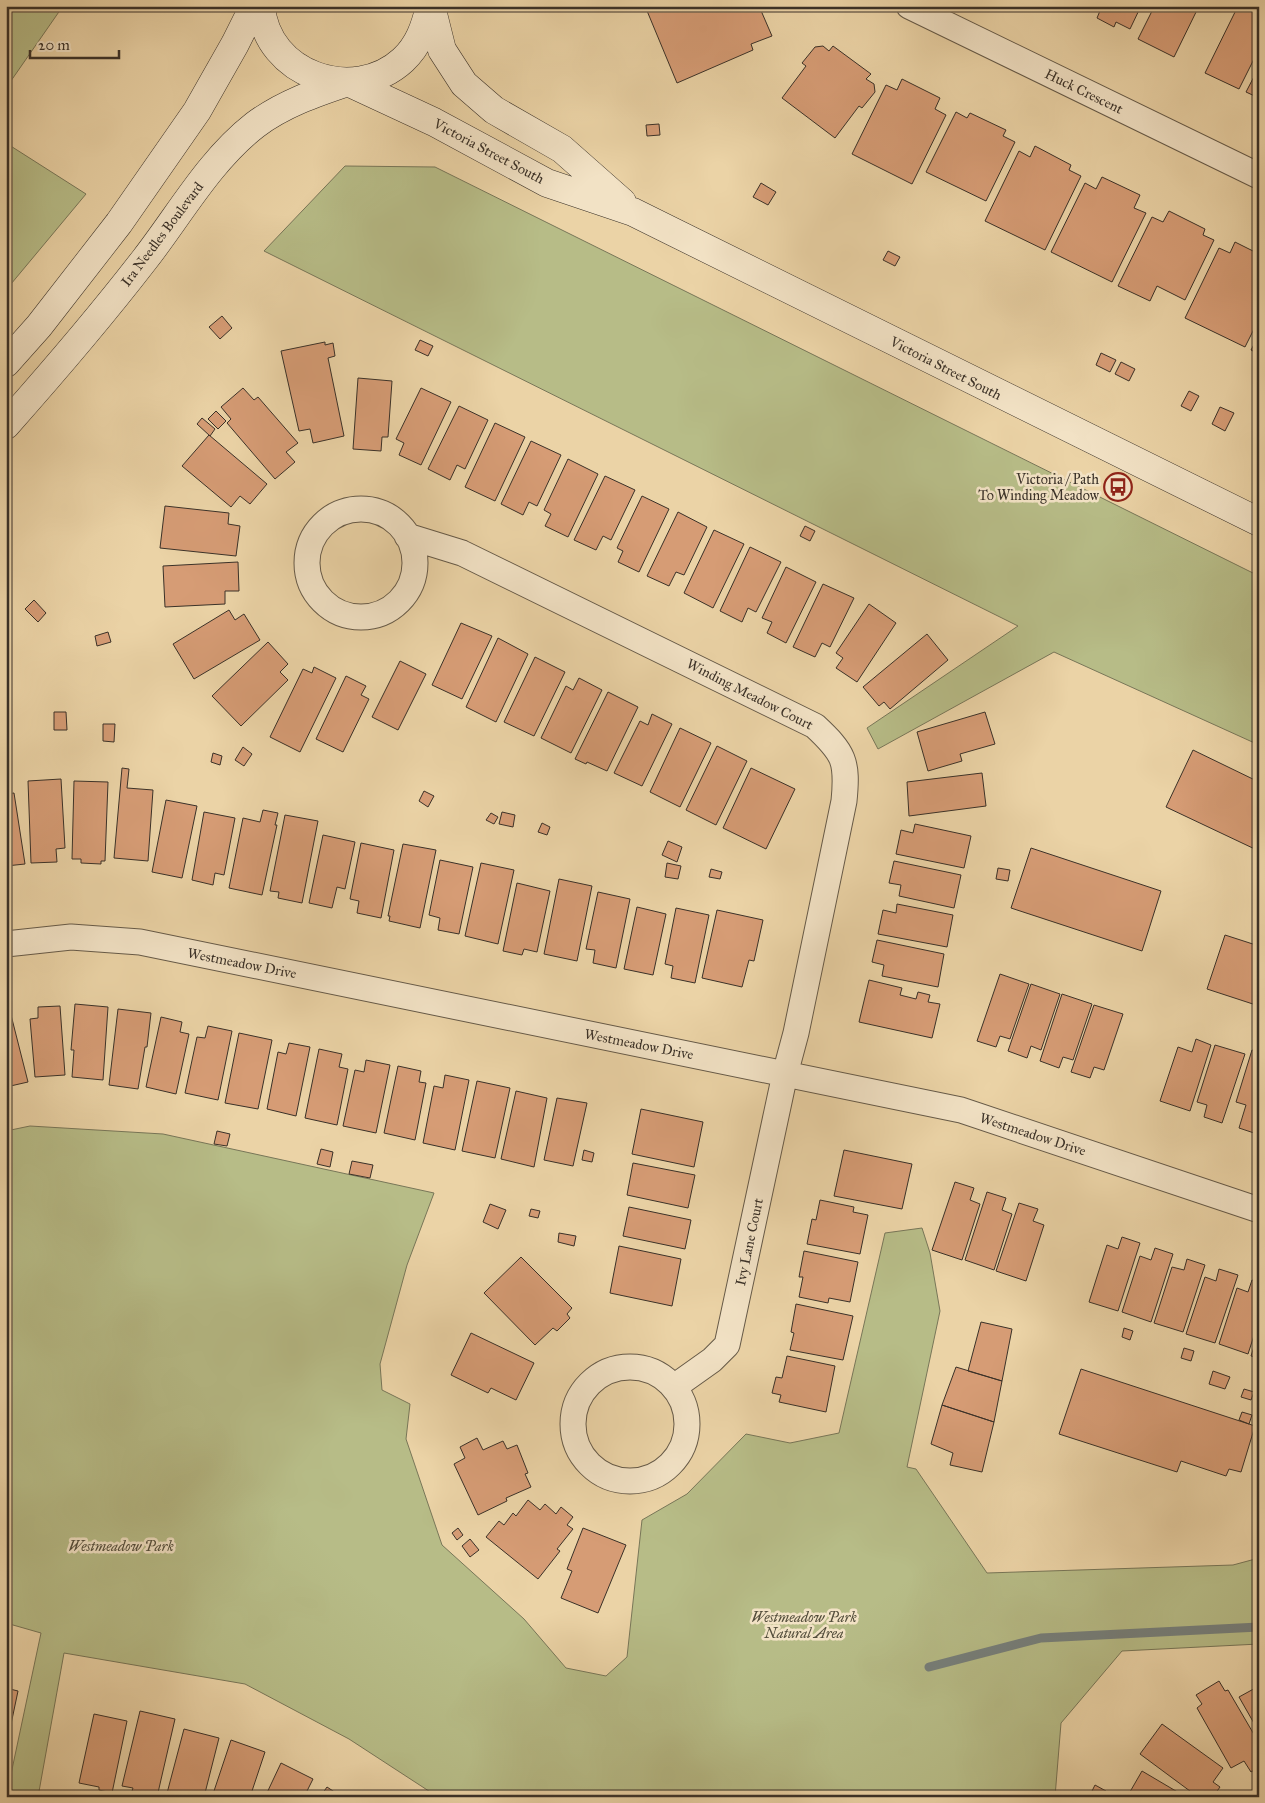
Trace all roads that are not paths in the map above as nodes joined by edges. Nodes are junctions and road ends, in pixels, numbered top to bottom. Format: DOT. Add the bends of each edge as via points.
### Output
graph roads {
  1 [pos="254,6"];
  2 [pos="261,6"];
  3 [pos="430,6"];
  4 [pos="909,6"];
  5 [pos="348,82"];
  6 [pos="1259,176"];
  7 [pos="633,212"];
  8 [pos="6,363"];
  9 [pos="6,425"];
  10 [pos="1259,522"];
  11 [pos="408,536"];
  12 [pos="6,944"];
  13 [pos="786,1074"];
  14 [pos="1259,1210"];
  15 [pos="674,1387"];
  1 -- 8 [label="main road" via="197,111 119,223"];
  2 -- 5 [label="main road" via="266,29 282,54 293,64 322,79"];
  3 -- 5 [label="main road" via="423,32 403,60 372,78"];
  3 -- 7 [label="main road, Victoria Street South" via="442,50 464,84 494,110 562,149"];
  4 -- 6 [label="street, Huck Crescent"];
  5 -- 7 [label="main road, Victoria Street South" via="434,122 548,183"];
  5 -- 9 [label="main road, Ira Needles Boulevard" via="282,109 233,145 145,259"];
  7 -- 10 [label="main road, Victoria Street South"];
  11 -- 11 [label="street, Winding Meadow Court" via="395,521 379,512 361,509 342,512 326,521 314,535 308,552 307,571 313,589 339,613 355,617 372,616 388,610 410,585 414,568"];
  11 -- 13 [label="street, Winding Meadow Court" via="462,553 815,726 842,756 846,775 844,801"];
  12 -- 13 [label="street, Westmeadow Drive" via="70,937 140,942"];
  13 -- 14 [label="street, Westmeadow Drive" via="961,1110"];
  13 -- 15 [label="street, Ivy Lane Court" via="727,1345"];
  15 -- 15 [label="street" via="660,1374 642,1368 623,1367 605,1372 590,1383 578,1399 574,1436 581,1453 610,1477 628,1481 647,1479 664,1470 677,1457 685,1440 688,1421 684,1403"];
}
